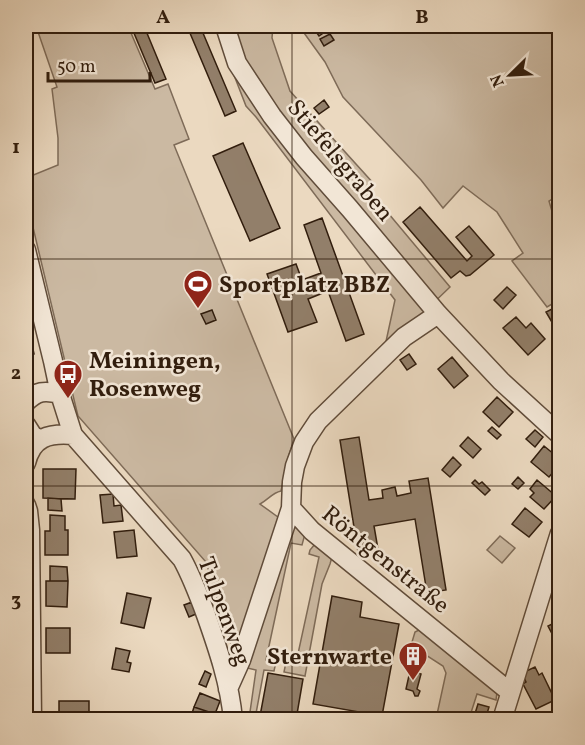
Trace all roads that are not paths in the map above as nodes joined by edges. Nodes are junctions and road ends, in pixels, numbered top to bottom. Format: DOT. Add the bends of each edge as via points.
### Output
graph roads {
  1 [pos="225,26"];
  2 [pos="26,250"];
  3 [pos="438,314"];
  4 [pos="60,393"];
  5 [pos="26,402"];
  6 [pos="26,425"];
  7 [pos="73,435"];
  8 [pos="560,435"];
  9 [pos="40,440"];
  10 [pos="26,463"];
  11 [pos="26,506"];
  12 [pos="291,508"];
  13 [pos="560,533"];
  14 [pos="556,562"];
  15 [pos="228,689"];
  16 [pos="508,709"];
  17 [pos="32,720"];
  18 [pos="233,720"];
  1 -- 3 [label="street, Stiefelsgraben" via="237,63 272,116"];
  2 -- 4 [label="street"];
  3 -- 8 [label="street, Stiefelsgraben" via="501,381"];
  3 -- 12 [label="street, Röntgenstraße" via="404,337 311,430 295,466"];
  4 -- 5 [label="street" via="39,392"];
  4 -- 7 [label="street"];
  6 -- 9 [label="street"];
  7 -- 9 [label="street" via="56,434"];
  7 -- 15 [label="street, Tulpenweg" via="182,559 214,637"];
  9 -- 10 [label="street" via="27,455"];
  11 -- 17 [label="street" via="30,530"];
  12 -- 15 [label="street, Tulpenweg"];
  12 -- 16 [label="street, Röntgenstraße"];
  13 -- 14 [label="street, Röntgenstraße"];
  14 -- 16 [label="street, Röntgenstraße"];
  15 -- 18 [label="street"];
}
